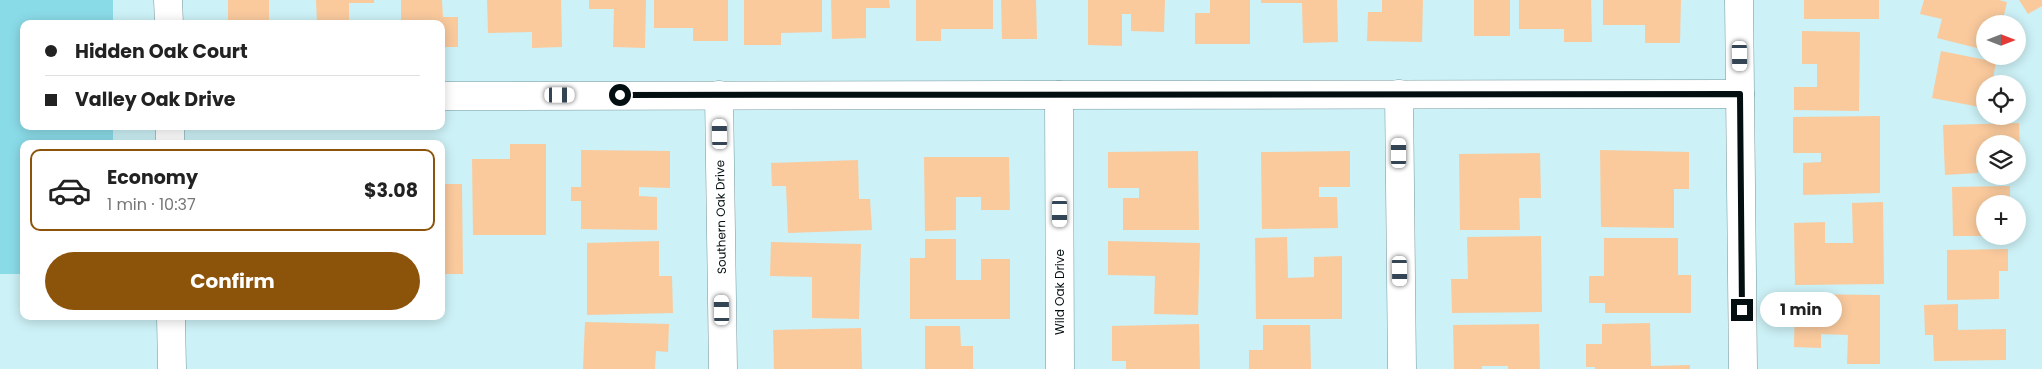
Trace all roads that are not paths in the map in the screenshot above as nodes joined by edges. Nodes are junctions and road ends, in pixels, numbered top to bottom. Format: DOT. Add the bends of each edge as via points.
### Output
graph roads {
  1 [pos="168,0"];
  2 [pos="1739,0"];
  3 [pos="169,20"];
  4 [pos="1399,94"];
  5 [pos="1740,94"];
  6 [pos="719,95"];
  7 [pos="1059,95"];
  8 [pos="445,96"];
  9 [pos="171,320"];
  10 [pos="172,369"];
  11 [pos="723,369"];
  12 [pos="1060,369"];
  13 [pos="1402,369"];
  14 [pos="1743,369"];
  1 -- 3 [label="street"];
  2 -- 5 [label="street"];
  4 -- 5 [label="street"];
  4 -- 7 [label="street"];
  4 -- 13 [label="street"];
  5 -- 14 [label="street"];
  6 -- 7 [label="street"];
  6 -- 8 [label="street"];
  6 -- 11 [label="street, Southern Oak Drive"];
  7 -- 12 [label="street, Wild Oak Drive"];
  9 -- 10 [label="street"];
}
